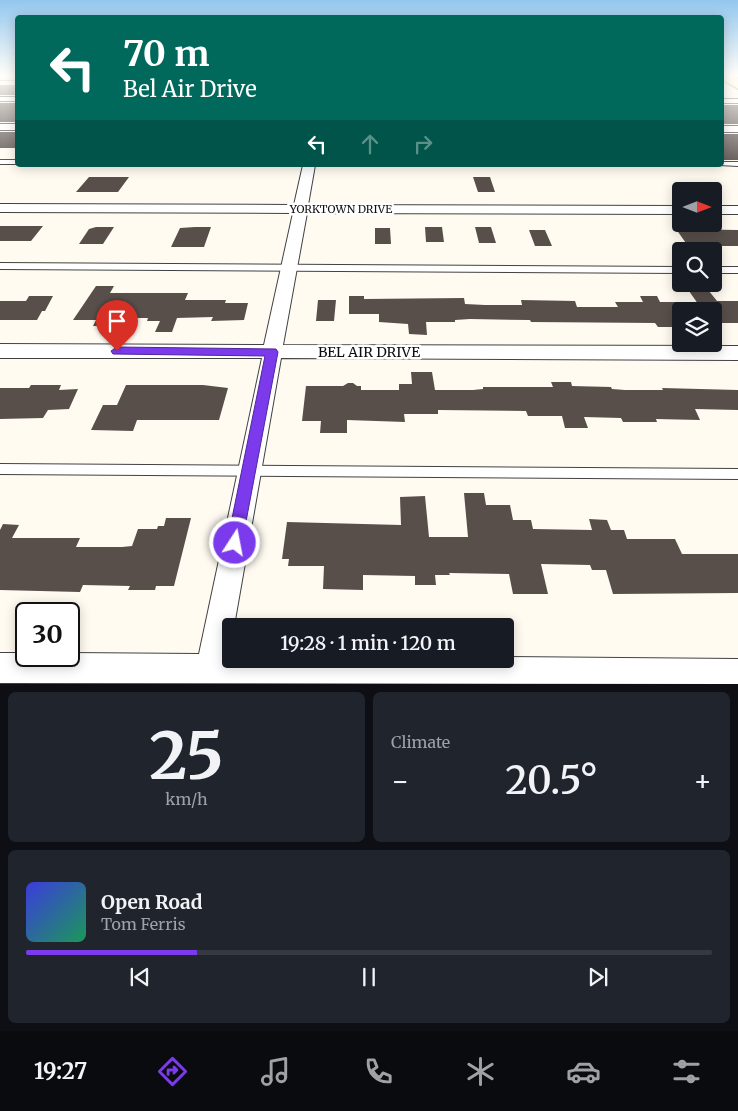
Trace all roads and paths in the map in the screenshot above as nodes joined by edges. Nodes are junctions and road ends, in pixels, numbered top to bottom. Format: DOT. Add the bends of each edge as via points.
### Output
graph roads {
  1 [pos="0,127"];
  2 [pos="15,127"];
  3 [pos="724,129"];
  4 [pos="738,129"];
  5 [pos="0,162"];
  6 [pos="15,162"];
  7 [pos="724,164"];
  8 [pos="738,164"];
  9 [pos="309,167"];
  10 [pos="0,208"];
  11 [pos="301,209"];
  12 [pos="672,210"];
  13 [pos="722,210"];
  14 [pos="738,210"];
  15 [pos="0,266"];
  16 [pos="290,267"];
  17 [pos="672,270"];
  18 [pos="722,270"];
  19 [pos="738,270"];
  20 [pos="0,351"];
  21 [pos="272,352"];
  22 [pos="738,353"];
  23 [pos="0,469"];
  24 [pos="249,470"];
  25 [pos="738,474"];
  26 [pos="0,668"];
  27 [pos="738,674"];
  28 [pos="210,676"];
  1 -- 2 [label="street"];
  3 -- 4 [label="street"];
  5 -- 6 [label="lane"];
  7 -- 8 [label="lane"];
  9 -- 11 [label="street"];
  10 -- 11 [label="street, YORKTOWN DRIVE"];
  11 -- 12 [label="street, YORKTOWN DRIVE"];
  11 -- 16 [label="street"];
  13 -- 14 [label="street"];
  15 -- 16 [label="lane"];
  16 -- 17 [label="lane"];
  16 -- 21 [label="street"];
  18 -- 19 [label="lane"];
  20 -- 21 [label="street, BEL AIR DRIVE"];
  21 -- 22 [label="street, BEL AIR DRIVE"];
  21 -- 24 [label="street"];
  23 -- 24 [label="lane"];
  24 -- 25 [label="lane"];
  24 -- 28 [label="street"];
  26 -- 28 [label="street"];
  27 -- 28 [label="street"];
}
